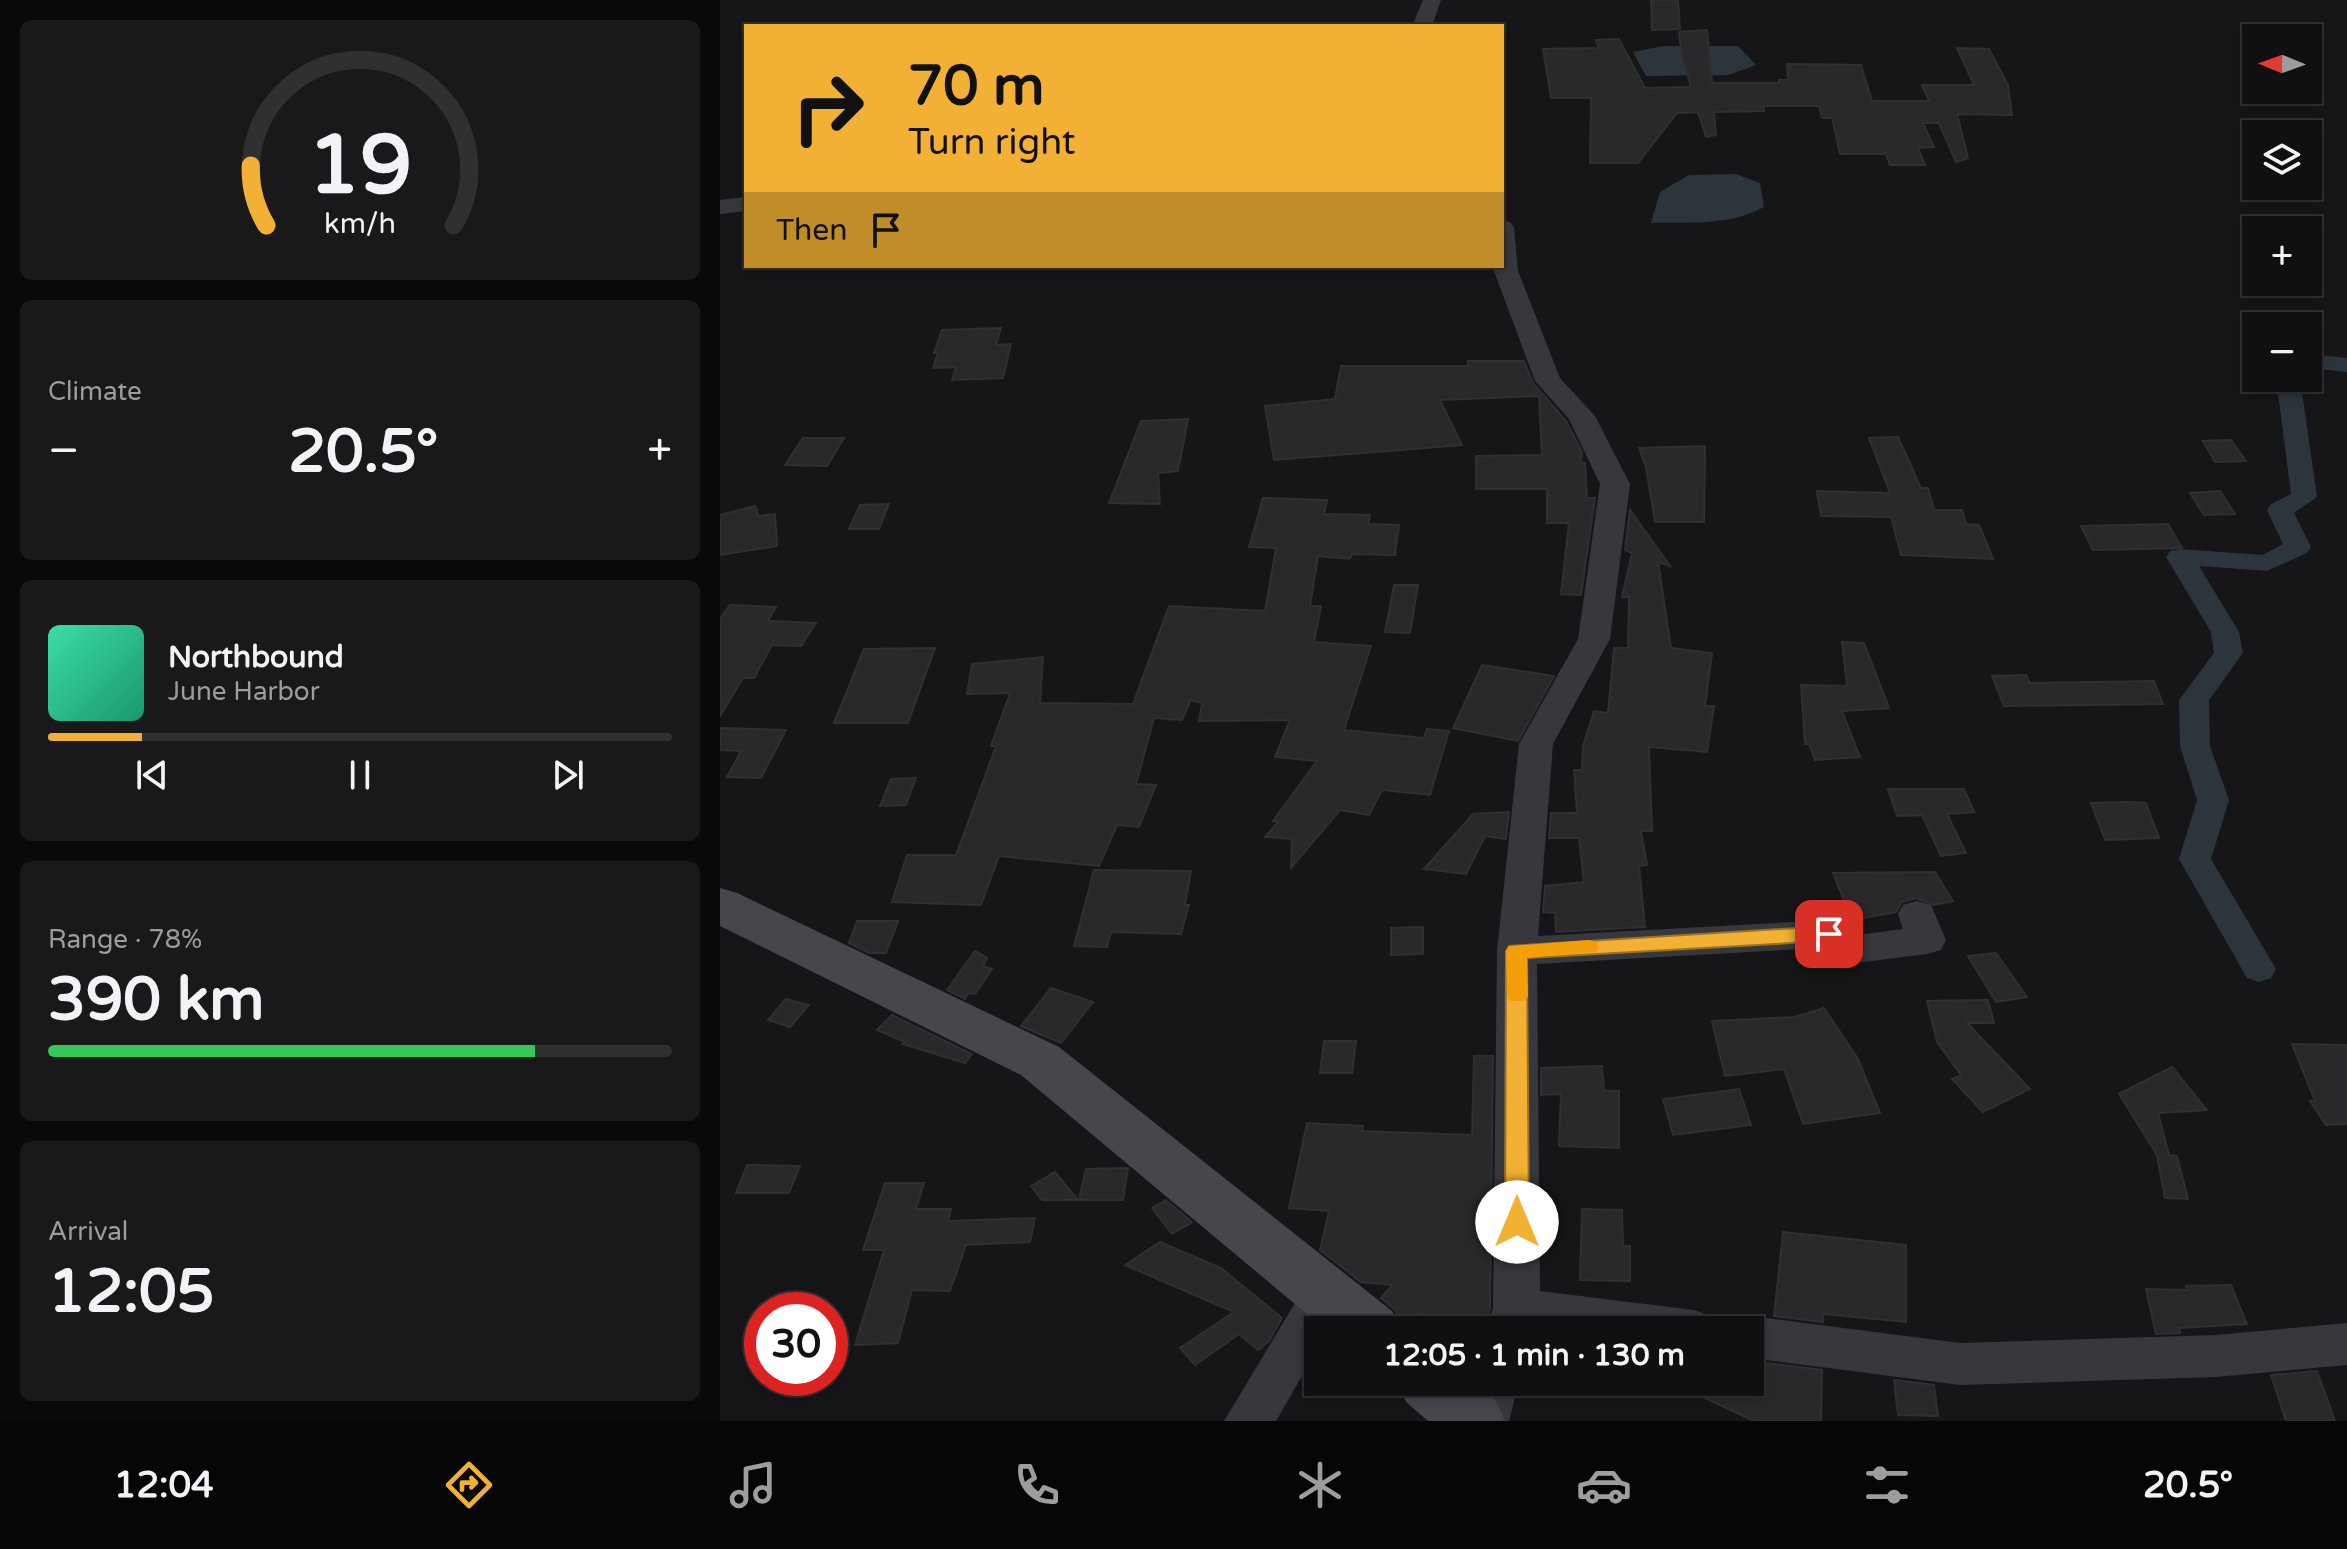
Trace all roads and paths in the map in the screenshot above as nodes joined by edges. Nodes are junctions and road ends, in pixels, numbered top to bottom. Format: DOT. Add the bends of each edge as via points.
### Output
graph roads {
  1 [pos="1432,0"];
  2 [pos="1423,24"];
  3 [pos="744,204"];
  4 [pos="720,207"];
  5 [pos="1504,249"];
  6 [pos="720,905"];
  7 [pos="1917,914"];
  8 [pos="1517,951"];
  9 [pos="1326,1292"];
  10 [pos="1354,1316"];
  11 [pos="1513,1316"];
  12 [pos="1764,1339"];
  13 [pos="2347,1344"];
  14 [pos="1444,1396"];
  15 [pos="1491,1396"];
  16 [pos="1249,1421"];
  17 [pos="1473,1421"];
  18 [pos="1484,1421"];
  1 -- 2 [label="street"];
  3 -- 4 [label="street"];
  5 -- 8 [label="street" via="1506,271 1548,381 1581,416 1615,484 1594,639 1536,744"];
  6 -- 9 [label="main road" via="1040,1061"];
  7 -- 8 [label="street" via="1927,940 1840,951 1829,934"];
  8 -- 11 [label="street"];
  9 -- 10 [label="main road"];
  9 -- 16 [label="street"];
  12 -- 13 [label="street" via="1960,1364 2216,1356"];
  14 -- 17 [label="main road"];
  15 -- 18 [label="street"];
}
